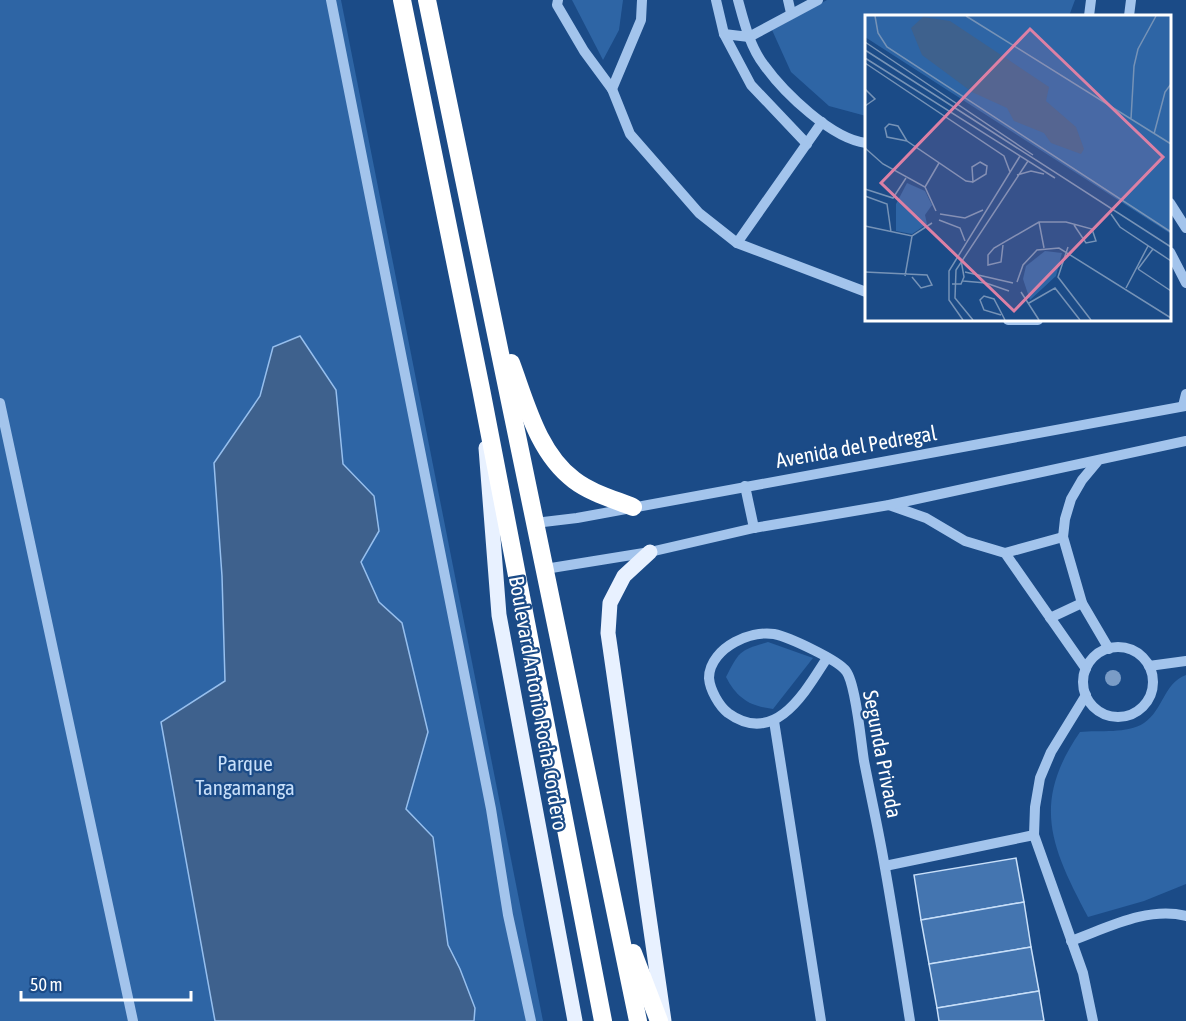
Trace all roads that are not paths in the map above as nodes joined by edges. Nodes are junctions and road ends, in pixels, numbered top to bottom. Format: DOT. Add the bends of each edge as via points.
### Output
graph roads {
  1 [pos="331,0"];
  2 [pos="402,0"];
  3 [pos="427,0"];
  4 [pos="558,0"];
  5 [pos="642,0"];
  6 [pos="716,0"];
  7 [pos="738,0"];
  8 [pos="788,0"];
  9 [pos="818,0"];
  10 [pos="1091,0"];
  11 [pos="1131,0"];
  12 [pos="791,13"];
  13 [pos="1089,15"];
  14 [pos="1129,15"];
  15 [pos="724,34"];
  16 [pos="749,37"];
  17 [pos="612,89"];
  18 [pos="822,122"];
  19 [pos="865,143"];
  20 [pos="807,144"];
  21 [pos="1174,221"];
  22 [pos="1186,228"];
  23 [pos="737,243"];
  24 [pos="1171,254"];
  25 [pos="1186,283"];
  26 [pos="865,291"];
  27 [pos="492,316"];
  28 [pos="481,389"];
  29 [pos="1186,394"];
  30 [pos="0,404"];
  31 [pos="1185,406"];
  32 [pos="1186,441"];
  33 [pos="1097,462"];
  34 [pos="745,486"];
  35 [pos="889,505"];
  36 [pos="633,507"];
  37 [pos="535,523"];
  38 [pos="754,528"];
  39 [pos="1063,537"];
  40 [pos="650,552"];
  41 [pos="1005,553"];
  42 [pos="545,569"];
  43 [pos="1082,603"];
  44 [pos="1050,618"];
  45 [pos="1109,649"];
  46 [pos="827,658"];
  47 [pos="1186,661"];
  48 [pos="1149,666"];
  49 [pos="1086,669"];
  50 [pos="1086,695"];
  51 [pos="774,721"];
  52 [pos="1034,835"];
  53 [pos="885,866"];
  54 [pos="615,909"];
  55 [pos="1186,916"];
  56 [pos="1071,941"];
  57 [pos="133,1021"];
  58 [pos="531,1021"];
  59 [pos="575,1021"];
  60 [pos="603,1021"];
  61 [pos="638,1021"];
  62 [pos="659,1021"];
  63 [pos="664,1021"];
  64 [pos="821,1021"];
  65 [pos="910,1021"];
  66 [pos="1093,1021"];
  1 -- 58 [label="street"];
  2 -- 28 [label="highway"];
  3 -- 27 [label="highway"];
  4 -- 17 [label="street" via="557,5 584,51"];
  5 -- 17 [label="street" via="641,20"];
  6 -- 15 [label="street"];
  7 -- 16 [label="street"];
  8 -- 12 [label="street"];
  9 -- 12 [label="street"];
  10 -- 13 [label="street"];
  11 -- 14 [label="street"];
  12 -- 16 [label="street"];
  15 -- 16 [label="street"];
  15 -- 20 [label="street" via="751,85"];
  16 -- 18 [label="street" via="763,64"];
  17 -- 23 [label="street" via="630,134 699,213"];
  18 -- 19 [label="street" via="855,142"];
  18 -- 20 [label="street"];
  20 -- 23 [label="street"];
  21 -- 22 [label="street"];
  23 -- 26 [label="street"];
  24 -- 25 [label="street"];
  27 -- 36 [label="highway" via="546,448 574,480"];
  27 -- 37 [label="highway"];
  28 -- 59 [label="main road, Boulevard Antonio Rocha Cordero" via="499,615"];
  28 -- 60 [label="highway"];
  29 -- 31 [label="street, Avenida del Pedregal"];
  30 -- 57 [label="street"];
  31 -- 34 [label="street, Avenida del Pedregal"];
  32 -- 33 [label="street"];
  33 -- 35 [label="street"];
  33 -- 39 [label="street" via="1071,499"];
  34 -- 36 [label="street, Avenida del Pedregal"];
  34 -- 38 [label="street"];
  35 -- 38 [label="street"];
  35 -- 41 [label="street" via="926,518 964,541"];
  36 -- 37 [label="street, Avenida del Pedregal"];
  37 -- 42 [label="highway"];
  38 -- 40 [label="street"];
  39 -- 41 [label="street"];
  39 -- 43 [label="street"];
  40 -- 42 [label="street"];
  40 -- 63 [label="main road" via="624,576 610,603 608,633"];
  41 -- 44 [label="street"];
  42 -- 54 [label="highway"];
  43 -- 44 [label="street"];
  43 -- 45 [label="street"];
  44 -- 49 [label="street"];
  45 -- 48 [label="street" via="1133,651"];
  45 -- 49 [label="street" via="1095,656"];
  46 -- 51 [label="street" via="805,691"];
  46 -- 51 [label="street" via="773,634 746,636 719,654 709,677 724,709 748,723"];
  46 -- 53 [label="street, Segunda Privada" via="846,671 854,694"];
  47 -- 48 [label="street"];
  48 -- 50 [label="street" via="1153,688 1149,699 1133,714 1122,717 1100,712"];
  49 -- 50 [label="street"];
  50 -- 52 [label="street" via="1040,778"];
  51 -- 64 [label="street"];
  52 -- 53 [label="street"];
  52 -- 56 [label="street"];
  53 -- 65 [label="street, Segunda Privada"];
  54 -- 61 [label="highway"];
  54 -- 62 [label="highway"];
  55 -- 56 [label="street" via="1137,917"];
  56 -- 66 [label="street" via="1083,973"];
}
